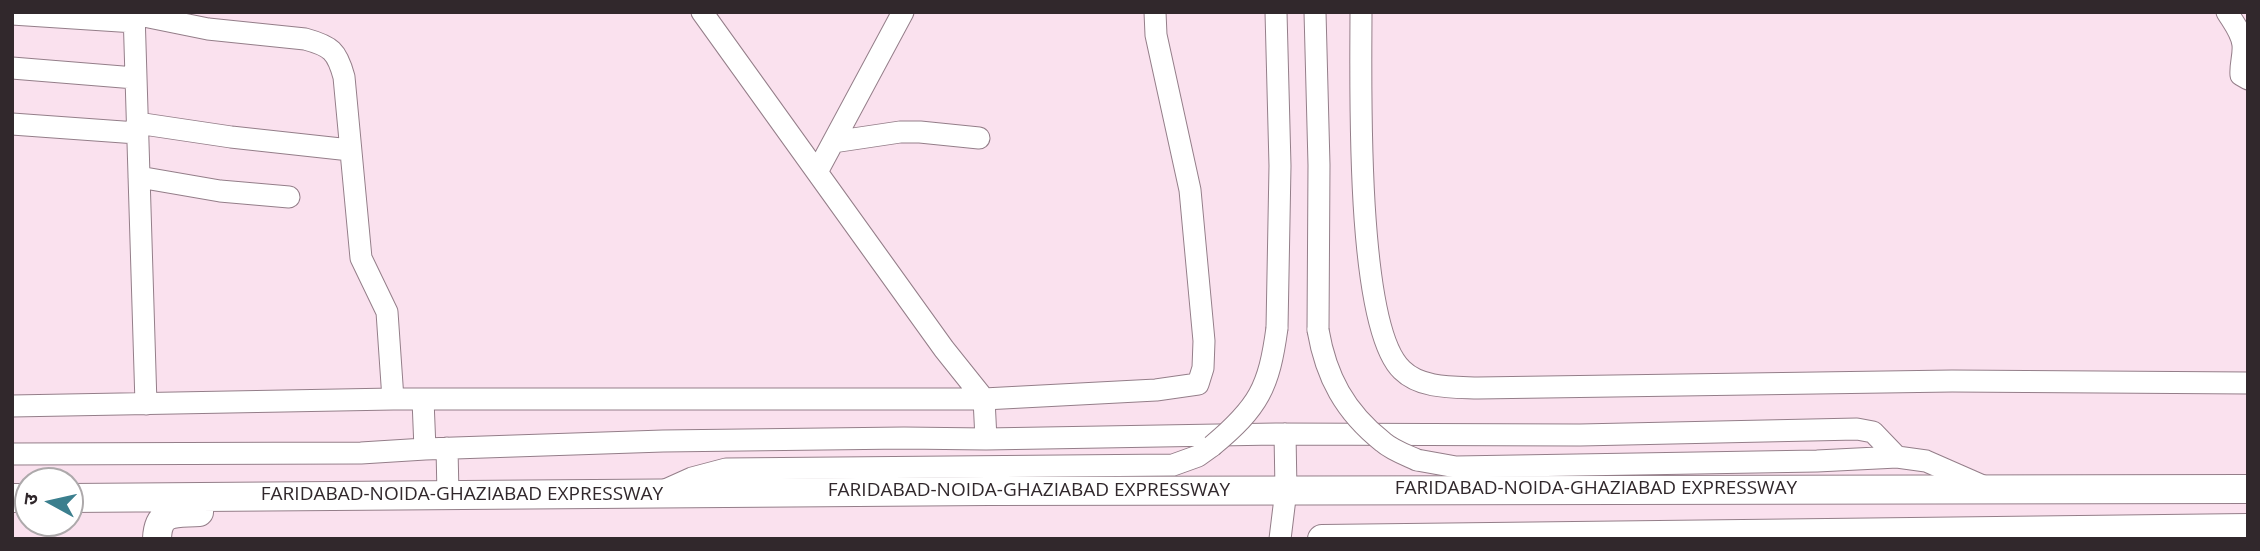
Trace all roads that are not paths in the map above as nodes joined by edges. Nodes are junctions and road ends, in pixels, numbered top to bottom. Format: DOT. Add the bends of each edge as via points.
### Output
graph roads {
  1 [pos="702,12"];
  2 [pos="903,12"];
  3 [pos="1155,12"];
  4 [pos="1276,12"];
  5 [pos="1315,12"];
  6 [pos="1361,12"];
  7 [pos="2227,12"];
  8 [pos="12,14"];
  9 [pos="134,16"];
  10 [pos="12,68"];
  11 [pos="135,78"];
  12 [pos="2248,79"];
  13 [pos="12,124"];
  14 [pos="137,128"];
  15 [pos="979,138"];
  16 [pos="833,142"];
  17 [pos="351,150"];
  18 [pos="817,172"];
  19 [pos="139,177"];
  20 [pos="289,197"];
  21 [pos="2248,383"];
  22 [pos="393,399"];
  23 [pos="984,399"];
  24 [pos="423,400"];
  25 [pos="146,404"];
  26 [pos="12,405"];
  27 [pos="1286,434"];
  28 [pos="986,439"];
  29 [pos="1219,440"];
  30 [pos="447,448"];
  31 [pos="425,449"];
  32 [pos="12,454"];
  33 [pos="1897,457"];
  34 [pos="1989,488"];
  35 [pos="2248,489"];
  36 [pos="1286,490"];
  37 [pos="658,494"];
  38 [pos="448,495"];
  39 [pos="251,497"];
  40 [pos="84,498"];
  41 [pos="2248,528"];
  42 [pos="157,539"];
  43 [pos="1280,539"];
  44 [pos="1322,539"];
  1 -- 18 [label="street"];
  2 -- 16 [label="street"];
  3 -- 23 [label="street" via="1190,190 1204,341 1198,384"];
  4 -- 29 [label="street, bridge" via="1280,166 1272,366 1259,396"];
  5 -- 33 [label="street, bridge" via="1322,358 1354,414 1384,444 1417,460 1456,467"];
  6 -- 21 [label="street" via="1366,239 1377,312 1392,357 1412,378 1437,386 1478,388 1952,381"];
  7 -- 12 [label="street" via="2241,36 2240,71"];
  8 -- 9 [label="street"];
  9 -- 11 [label="street"];
  9 -- 17 [label="street" via="305,39 332,50 344,77"];
  10 -- 11 [label="street"];
  11 -- 14 [label="street"];
  13 -- 14 [label="street"];
  14 -- 17 [label="street"];
  14 -- 19 [label="street"];
  15 -- 16 [label="street" via="900,132"];
  16 -- 18 [label="street"];
  17 -- 22 [label="street" via="361,258 387,312"];
  18 -- 23 [label="street"];
  19 -- 20 [label="street"];
  19 -- 25 [label="street"];
  22 -- 24 [label="street"];
  22 -- 25 [label="street"];
  23 -- 24 [label="street"];
  23 -- 28 [label="street"];
  24 -- 31 [label="street"];
  25 -- 26 [label="street"];
  27 -- 29 [label="street"];
  27 -- 33 [label="street" via="1580,435 1857,429 1872,432"];
  27 -- 36 [label="street"];
  28 -- 29 [label="street"];
  28 -- 30 [label="street"];
  29 -- 37 [label="street" via="1198,456 1173,465 726,469"];
  30 -- 31 [label="street"];
  30 -- 38 [label="street"];
  31 -- 32 [label="street"];
  33 -- 34 [label="street" via="1926,461"];
  34 -- 35 [label="main road, FARIDABAD-NOIDA-GHAZIABAD EXPRESSWAY"];
  34 -- 36 [label="main road, FARIDABAD-NOIDA-GHAZIABAD EXPRESSWAY"];
  36 -- 37 [label="main road, FARIDABAD-NOIDA-GHAZIABAD EXPRESSWAY"];
  36 -- 43 [label="street"];
  37 -- 38 [label="main road, FARIDABAD-NOIDA-GHAZIABAD EXPRESSWAY"];
  38 -- 39 [label="main road, FARIDABAD-NOIDA-GHAZIABAD EXPRESSWAY"];
  39 -- 40 [label="main road, FARIDABAD-NOIDA-GHAZIABAD EXPRESSWAY"];
  39 -- 42 [label="main road" via="243,505 169,514 157,527"];
  41 -- 44 [label="main road"];
}
